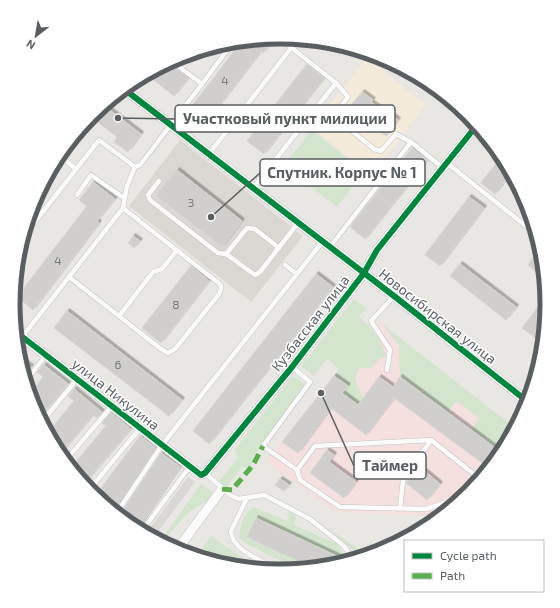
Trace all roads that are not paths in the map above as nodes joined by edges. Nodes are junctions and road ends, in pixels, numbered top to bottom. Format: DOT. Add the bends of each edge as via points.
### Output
graph roads {
  1 [pos="287,44"];
  2 [pos="294,45"];
  3 [pos="292,48"];
  4 [pos="229,49"];
  5 [pos="177,66"];
  6 [pos="336,83"];
  7 [pos="202,84"];
  8 [pos="129,93"];
  9 [pos="171,125"];
  10 [pos="473,130"];
  11 [pos="411,142"];
  12 [pos="209,154"];
  13 [pos="64,159"];
  14 [pos="446,165"];
  15 [pos="135,167"];
  16 [pos="76,169"];
  17 [pos="159,181"];
  18 [pos="253,188"];
  19 [pos="77,194"];
  20 [pos="124,198"];
  21 [pos="123,208"];
  22 [pos="34,221"];
  23 [pos="298,223"];
  24 [pos="528,228"];
  25 [pos="326,244"];
  26 [pos="279,248"];
  27 [pos="176,250"];
  28 [pos="226,254"];
  29 [pos="285,265"];
  30 [pos="364,273"];
  31 [pos="297,274"];
  32 [pos="69,277"];
  33 [pos="394,296"];
  34 [pos="119,316"];
  35 [pos="22,336"];
  36 [pos="46,355"];
  37 [pos="292,367"];
  38 [pos="387,370"];
  39 [pos="30,375"];
  40 [pos="77,379"];
  41 [pos="522,397"];
  42 [pos="112,406"];
  43 [pos="46,417"];
  44 [pos="140,428"];
  45 [pos="431,440"];
  46 [pos="162,445"];
  47 [pos="70,456"];
  48 [pos="190,466"];
  49 [pos="297,470"];
  50 [pos="203,474"];
  51 [pos="475,475"];
  52 [pos="93,485"];
  53 [pos="222,489"];
  54 [pos="247,498"];
  55 [pos="448,502"];
  56 [pos="120,508"];
  57 [pos="400,508"];
  58 [pos="146,526"];
  59 [pos="182,544"];
  60 [pos="350,554"];
  61 [pos="267,563"];
  1 -- 3 [label="lane"];
  2 -- 3 [label="lane"];
  3 -- 6 [label="lane"];
  3 -- 12 [label="lane"];
  4 -- 7 [label="lane"];
  5 -- 7 [label="lane"];
  6 -- 11 [label="lane" via="347,94 335,114 343,125 378,152 384,149 396,134"];
  6 -- 18 [label="lane"];
  7 -- 9 [label="lane"];
  8 -- 9 [label="street, Новосибирская улица"];
  9 -- 12 [label="street, Новосибирская улица"];
  9 -- 15 [label="lane" via="140,165"];
  10 -- 14 [label="street, Кузбасская улица"];
  11 -- 14 [label="lane"];
  11 -- 25 [label="lane"];
  12 -- 18 [label="street, Новосибирская улица"];
  13 -- 16 [label="lane"];
  14 -- 24 [label="lane"];
  14 -- 30 [label="street, Кузбасская улица" via="377,250"];
  15 -- 16 [label="lane" via="99,140"];
  15 -- 20 [label="lane"];
  16 -- 22 [label="lane"];
  17 -- 28 [label="lane" via="148,195 150,200 218,253"];
  18 -- 23 [label="street, Новосибирская улица"];
  19 -- 20 [label="lane" via="91,175"];
  20 -- 21 [label="lane"];
  21 -- 27 [label="lane"];
  21 -- 32 [label="lane"];
  23 -- 25 [label="street, Новосибирская улица"];
  23 -- 26 [label="lane"];
  25 -- 30 [label="street, Новосибирская улица"];
  25 -- 31 [label="lane"];
  26 -- 28 [label="lane" via="255,229 247,228"];
  26 -- 28 [label="lane" via="260,272 254,275"];
  27 -- 34 [label="lane" via="162,269 153,272"];
  27 -- 34 [label="lane" via="216,281 221,290 175,349 168,353 161,349"];
  29 -- 31 [label="lane"];
  30 -- 33 [label="street, Новосибирская улица"];
  30 -- 37 [label="street, Кузбасская улица"];
  31 -- 46 [label="lane"];
  32 -- 34 [label="lane"];
  32 -- 35 [label="lane"];
  33 -- 38 [label="lane" via="371,321 390,350"];
  33 -- 41 [label="street, Новосибирская улица"];
  35 -- 36 [label="street, улица Никулина"];
  36 -- 39 [label="lane"];
  36 -- 40 [label="street, улица Никулина"];
  37 -- 49 [label="lane" via="310,382 263,446"];
  37 -- 50 [label="street, Кузбасская улица"];
  40 -- 42 [label="street, улица Никулина"];
  40 -- 43 [label="lane"];
  42 -- 44 [label="street, улица Никулина"];
  42 -- 47 [label="lane"];
  44 -- 46 [label="street, улица Никулина"];
  44 -- 52 [label="lane"];
  45 -- 49 [label="lane" via="315,446"];
  45 -- 51 [label="lane"];
  45 -- 57 [label="lane" via="403,480"];
  46 -- 48 [label="street, улица Никулина"];
  46 -- 56 [label="lane"];
  48 -- 50 [label="street, улица Никулина"];
  48 -- 58 [label="lane"];
  49 -- 57 [label="lane" via="300,480 340,507"];
  50 -- 53 [label="lane"];
  53 -- 54 [label="lane" via="239,499"];
  53 -- 59 [label="street"];
  54 -- 60 [label="lane" via="264,496 310,519 344,546"];
  54 -- 61 [label="lane" via="230,531 230,536 234,544"];
  55 -- 57 [label="lane" via="426,509"];
}
